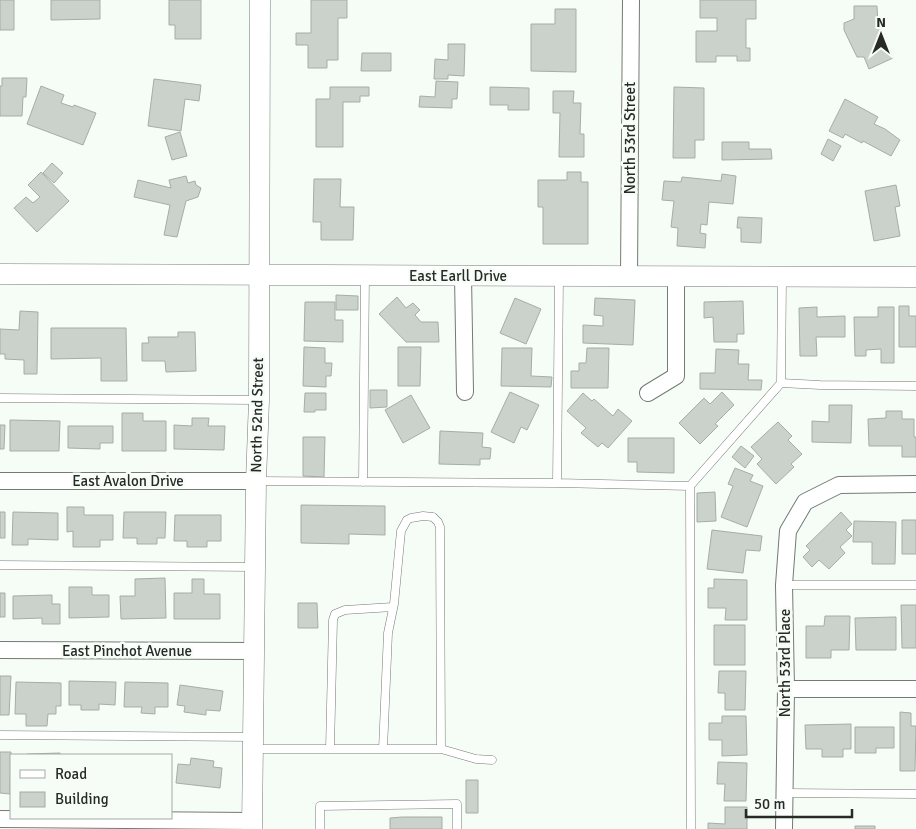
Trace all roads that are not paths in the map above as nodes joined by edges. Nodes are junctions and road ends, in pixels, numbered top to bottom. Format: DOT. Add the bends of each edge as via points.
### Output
graph roads {
  1 [pos="260,0"];
  2 [pos="631,0"];
  3 [pos="0,274"];
  4 [pos="258,274"];
  5 [pos="365,275"];
  6 [pos="463,276"];
  7 [pos="559,276"];
  8 [pos="629,276"];
  9 [pos="676,276"];
  10 [pos="782,276"];
  11 [pos="916,277"];
  12 [pos="781,383"];
  13 [pos="916,386"];
  14 [pos="465,392"];
  15 [pos="648,393"];
  16 [pos="0,398"];
  17 [pos="258,400"];
  18 [pos="0,481"];
  19 [pos="256,481"];
  20 [pos="363,482"];
  21 [pos="557,483"];
  22 [pos="916,484"];
  23 [pos="690,486"];
  24 [pos="0,566"];
  25 [pos="255,567"];
  26 [pos="784,585"];
  27 [pos="916,585"];
  28 [pos="393,607"];
  29 [pos="0,650"];
  30 [pos="254,651"];
  31 [pos="786,689"];
  32 [pos="916,689"];
  33 [pos="0,735"];
  34 [pos="253,743"];
  35 [pos="330,749"];
  36 [pos="383,749"];
  37 [pos="441,749"];
  38 [pos="492,760"];
  39 [pos="784,793"];
  40 [pos="916,794"];
  41 [pos="0,819"];
  42 [pos="252,825"];
  43 [pos="320,829"];
  44 [pos="457,829"];
  45 [pos="690,829"];
  46 [pos="784,829"];
  1 -- 4 [label="street, North 52nd Street"];
  2 -- 8 [label="street, North 53rd Street"];
  3 -- 4 [label="street, East Earll Drive"];
  4 -- 5 [label="street, East Earll Drive"];
  4 -- 17 [label="street, North 52nd Street"];
  5 -- 6 [label="street, East Earll Drive"];
  5 -- 20 [label="lane"];
  6 -- 7 [label="street, East Earll Drive"];
  6 -- 14 [label="street"];
  7 -- 8 [label="street, East Earll Drive"];
  7 -- 21 [label="lane"];
  8 -- 9 [label="street, East Earll Drive"];
  9 -- 10 [label="street, East Earll Drive"];
  9 -- 15 [label="street" via="676,376"];
  10 -- 11 [label="street, East Earll Drive"];
  10 -- 12 [label="lane"];
  12 -- 13 [label="lane"];
  12 -- 23 [label="lane"];
  16 -- 17 [label="lane"];
  17 -- 19 [label="street, North 52nd Street"];
  18 -- 19 [label="street, East Avalon Drive"];
  19 -- 20 [label="lane"];
  19 -- 25 [label="street, North 52nd Street"];
  20 -- 21 [label="lane"];
  21 -- 23 [label="lane"];
  22 -- 26 [label="street, North 53rd Place" via="839,484 805,502 788,531"];
  23 -- 45 [label="lane"];
  24 -- 25 [label="lane"];
  25 -- 30 [label="street, North 52nd Street"];
  26 -- 27 [label="lane"];
  26 -- 31 [label="street, North 53rd Place"];
  28 -- 35 [label="lane" via="345,610 335,614"];
  28 -- 36 [label="lane" via="388,633"];
  28 -- 37 [label="lane" via="401,531 411,518 433,517 440,527"];
  29 -- 30 [label="street, East Pinchot Avenue"];
  30 -- 34 [label="street, North 52nd Street"];
  31 -- 32 [label="street"];
  31 -- 39 [label="street, North 53rd Place"];
  33 -- 34 [label="lane"];
  34 -- 35 [label="lane"];
  34 -- 42 [label="street, North 52nd Street"];
  35 -- 36 [label="lane"];
  36 -- 37 [label="lane"];
  37 -- 38 [label="lane"];
  39 -- 40 [label="lane"];
  39 -- 46 [label="street, North 53rd Place"];
  41 -- 42 [label="street"];
  43 -- 44 [label="lane" via="320,806 457,804"];
}
